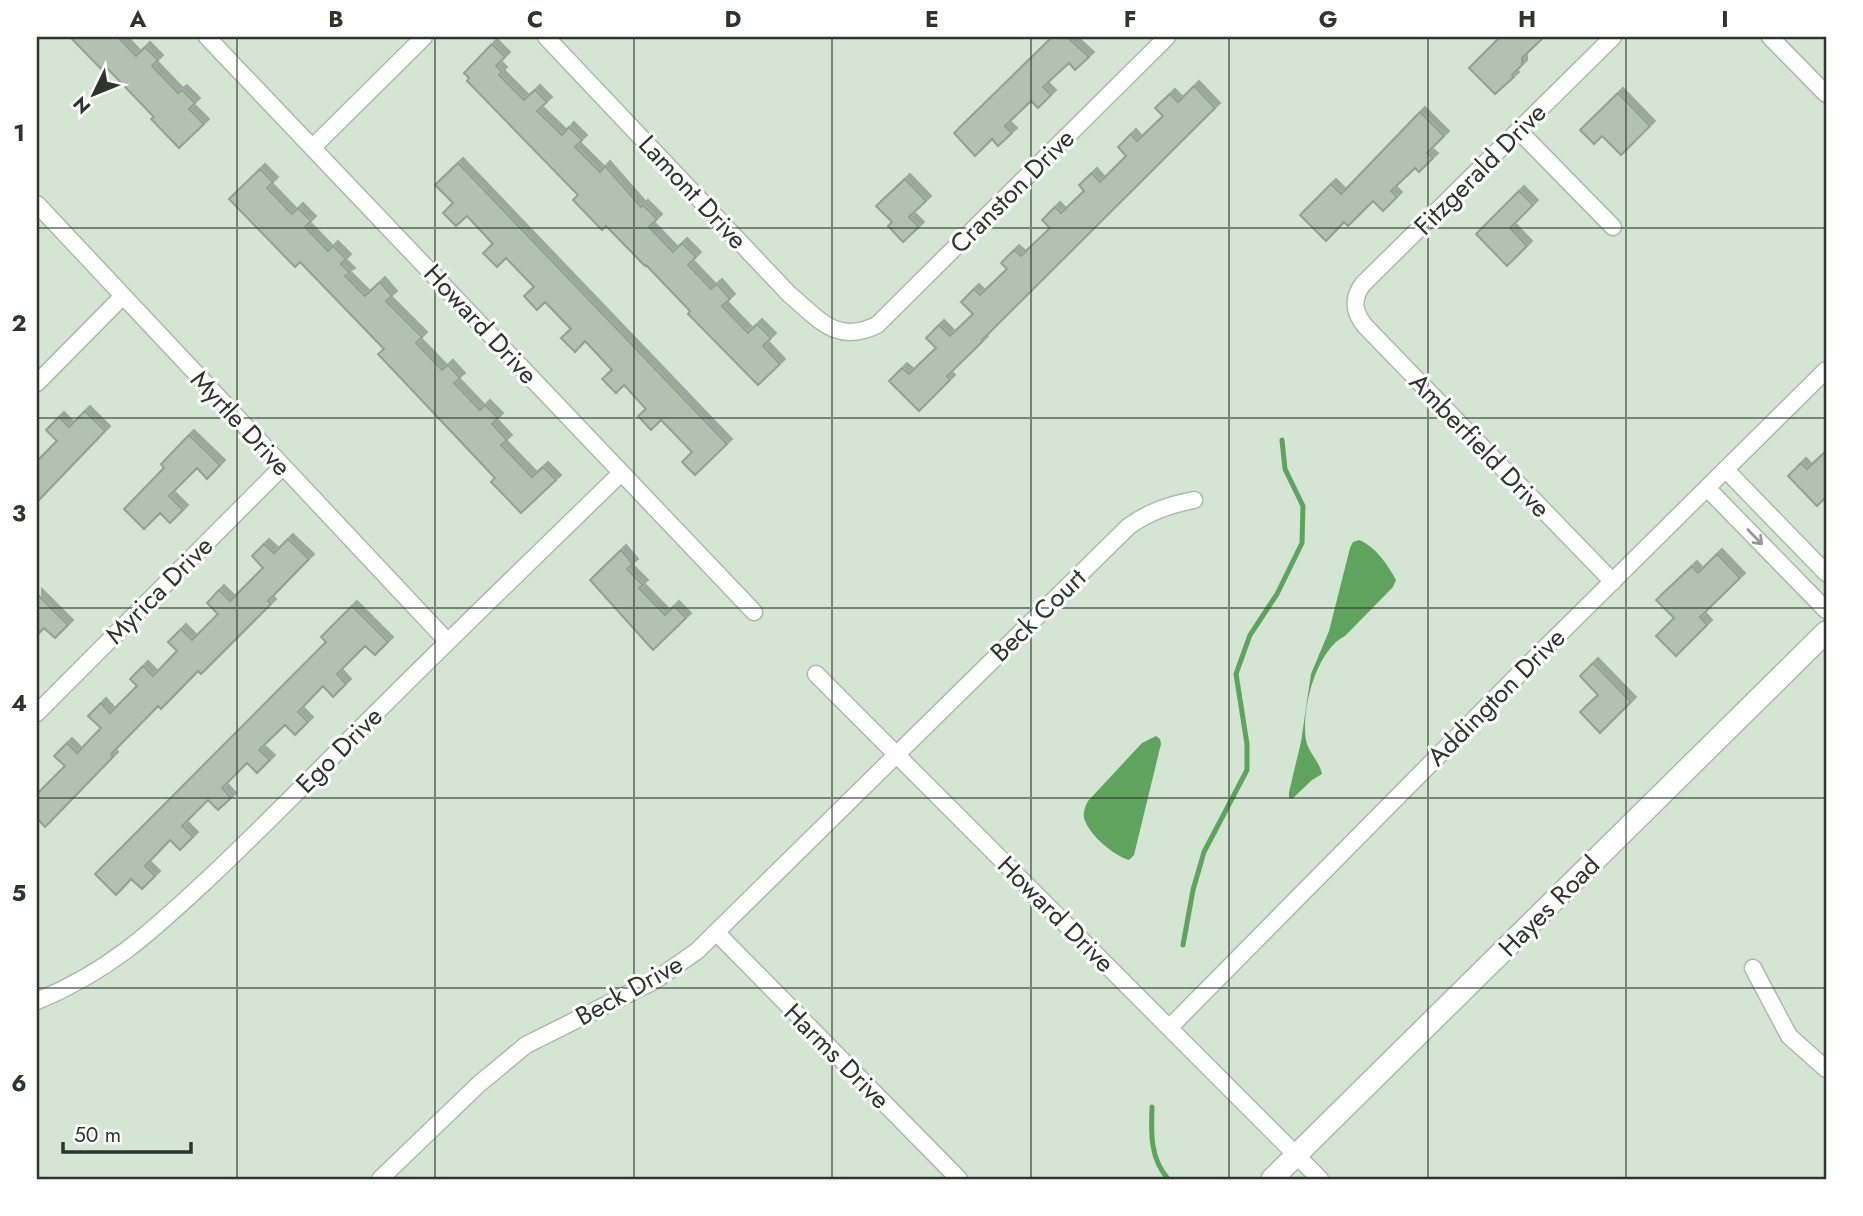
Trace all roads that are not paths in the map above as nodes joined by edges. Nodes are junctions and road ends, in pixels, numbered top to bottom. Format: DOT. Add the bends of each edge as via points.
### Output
graph roads {
  1 [pos="207,37"];
  2 [pos="424,37"];
  3 [pos="546,37"];
  4 [pos="1167,37"];
  5 [pos="1613,37"];
  6 [pos="1770,37"];
  7 [pos="1826,94"];
  8 [pos="1519,131"];
  9 [pos="313,147"];
  10 [pos="37,204"];
  11 [pos="1613,226"];
  12 [pos="123,296"];
  13 [pos="1354,305"];
  14 [pos="850,334"];
  15 [pos="1826,370"];
  16 [pos="37,383"];
  17 [pos="282,467"];
  18 [pos="1726,470"];
  19 [pos="621,473"];
  20 [pos="1707,488"];
  21 [pos="1194,500"];
  22 [pos="1826,572"];
  23 [pos="1613,582"];
  24 [pos="1826,610"];
  25 [pos="754,612"];
  26 [pos="1826,632"];
  27 [pos="447,641"];
  28 [pos="816,674"];
  29 [pos="37,713"];
  30 [pos="896,754"];
  31 [pos="716,932"];
  32 [pos="1753,968"];
  33 [pos="37,1001"];
  34 [pos="1170,1027"];
  35 [pos="1826,1069"];
  36 [pos="1296,1155"];
  37 [pos="380,1179"];
  38 [pos="959,1179"];
  39 [pos="1272,1179"];
  40 [pos="1320,1179"];
  1 -- 9 [label="street, Howard Drive"];
  2 -- 9 [label="street"];
  3 -- 14 [label="street, Lamont Drive" via="789,294 834,331"];
  4 -- 14 [label="street, Cranston Drive" via="877,325"];
  5 -- 8 [label="street, Fitzgerald Drive"];
  6 -- 7 [label="street"];
  8 -- 11 [label="street"];
  8 -- 13 [label="street, Fitzgerald Drive" via="1363,284"];
  9 -- 19 [label="street, Howard Drive"];
  10 -- 12 [label="street, Myrtle Drive"];
  12 -- 16 [label="street"];
  12 -- 17 [label="street, Myrtle Drive"];
  13 -- 23 [label="street, Amberfield Drive" via="1366,327"];
  15 -- 18 [label="street, Addington Drive"];
  17 -- 27 [label="street, Myrtle Drive"];
  17 -- 29 [label="street, Myrica Drive"];
  18 -- 20 [label="street, Addington Drive"];
  18 -- 22 [label="street"];
  19 -- 25 [label="street, Howard Drive"];
  19 -- 27 [label="street, Ego Drive"];
  20 -- 23 [label="street, Addington Drive"];
  20 -- 24 [label="street, one-way"];
  21 -- 30 [label="street, Beck Court" via="1164,506 1129,526"];
  23 -- 34 [label="street, Addington Drive"];
  26 -- 36 [label="street, Hayes Road"];
  27 -- 33 [label="street, Ego Drive" via="245,845 149,934 108,965"];
  28 -- 30 [label="street, Howard Drive"];
  30 -- 31 [label="street, Beck Drive"];
  30 -- 34 [label="street, Howard Drive"];
  31 -- 37 [label="street, Beck Drive" via="654,981 526,1045"];
  31 -- 38 [label="street, Harms Drive"];
  32 -- 35 [label="street" via="1789,1037"];
  34 -- 36 [label="street, Howard Drive"];
  36 -- 39 [label="street, Hayes Road"];
  36 -- 40 [label="street, Howard Drive"];
}
